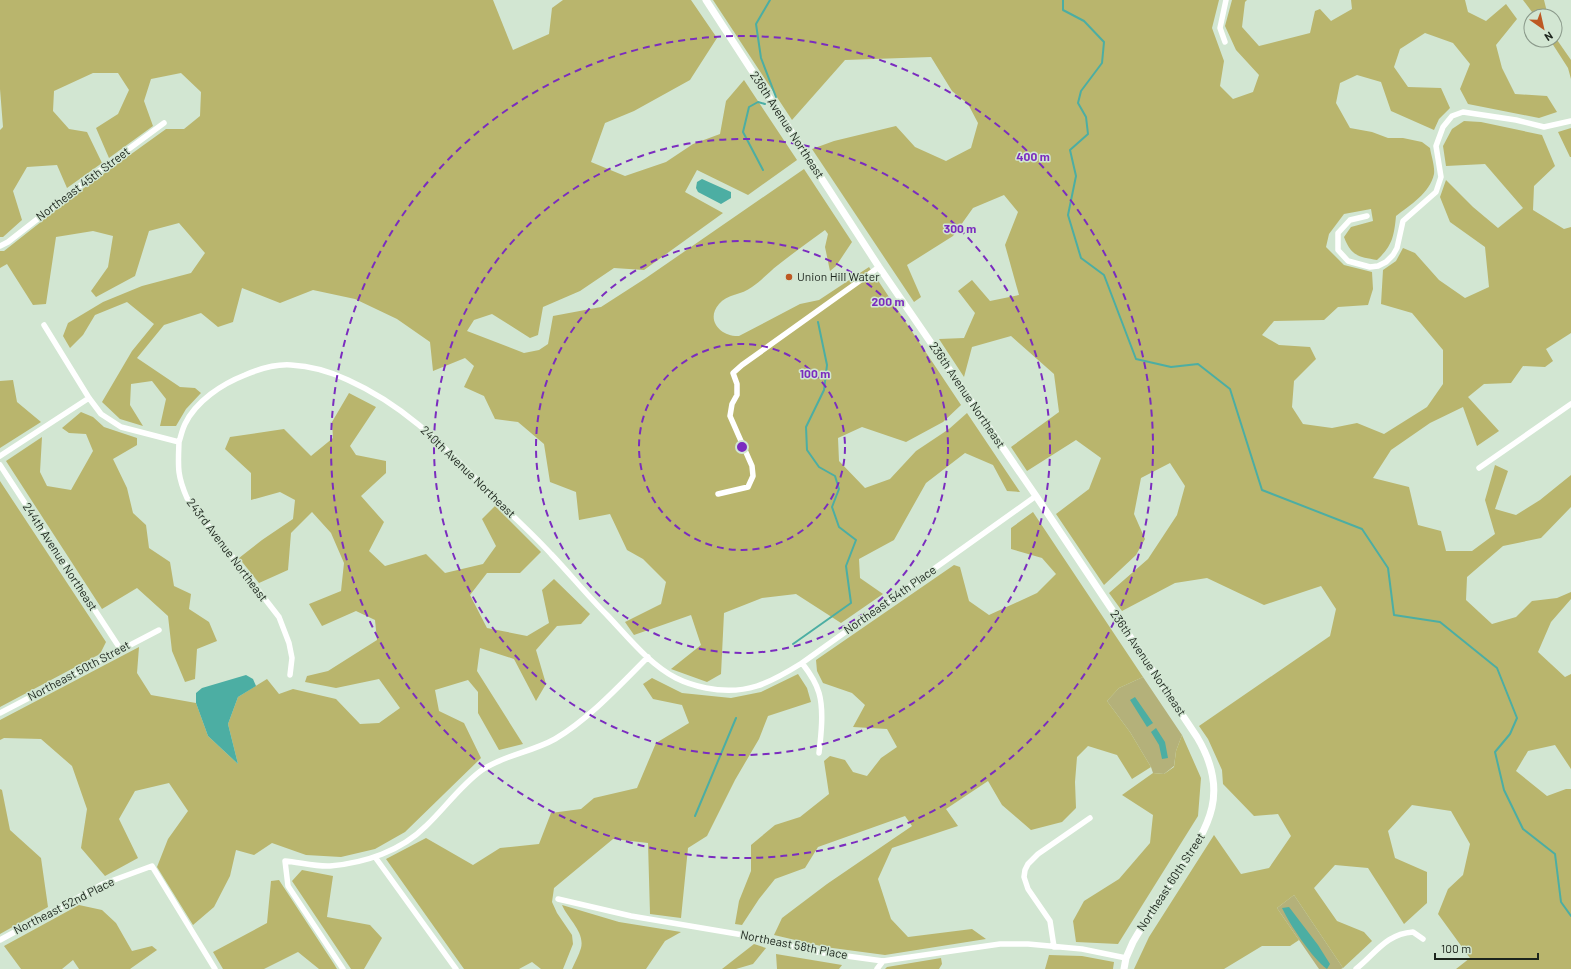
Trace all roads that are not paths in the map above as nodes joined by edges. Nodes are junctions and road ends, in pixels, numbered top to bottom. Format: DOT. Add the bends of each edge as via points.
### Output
graph roads {
  1 [pos="706,0"];
  2 [pos="1226,0"];
  3 [pos="1225,42"];
  4 [pos="1571,121"];
  5 [pos="164,123"];
  6 [pos="1367,216"];
  7 [pos="1,245"];
  8 [pos="879,267"];
  9 [pos="44,325"];
  10 [pos="89,398"];
  11 [pos="1571,404"];
  12 [pos="179,442"];
  13 [pos="0,456"];
  14 [pos="0,465"];
  15 [pos="1479,468"];
  16 [pos="718,494"];
  17 [pos="1036,496"];
  18 [pos="159,630"];
  19 [pos="121,650"];
  20 [pos="648,657"];
  21 [pos="802,663"];
  22 [pos="290,675"];
  23 [pos="738,691"];
  24 [pos="0,713"];
  25 [pos="819,753"];
  26 [pos="1214,794"];
  27 [pos="1090,818"];
  28 [pos="375,857"];
  29 [pos="558,899"];
  30 [pos="1423,939"];
  31 [pos="0,940"];
  32 [pos="1054,947"];
  33 [pos="1126,958"];
  34 [pos="883,961"];
  35 [pos="215,969"];
  36 [pos="343,969"];
  37 [pos="456,969"];
  38 [pos="877,969"];
  39 [pos="1124,969"];
  40 [pos="1356,969"];
  1 -- 8 [label="street, 236th Avenue Northeast"];
  2 -- 3 [label="street" via="1220,28"];
  4 -- 6 [label="street" via="1544,127 1463,112 1452,116 1443,127 1436,146 1441,177 1436,192 1403,221 1393,256 1378,266 1370,267 1348,261 1338,250 1338,233 1350,220"];
  5 -- 7 [label="street, Northeast 45th Street"];
  8 -- 16 [label="street" via="732,373 738,384 730,416 752,466 753,476 748,487"];
  8 -- 17 [label="street, 236th Avenue Northeast"];
  9 -- 10 [label="street"];
  10 -- 12 [label="street" via="101,414 121,427"];
  10 -- 13 [label="street"];
  11 -- 15 [label="street"];
  12 -- 20 [label="street, 240th Avenue Northeast" via="185,424 203,401 220,387 252,372 290,365 308,367 336,374 367,388 414,420 441,444 550,553"];
  12 -- 22 [label="street, 243rd Avenue Northeast" via="178,471 187,498 279,617 292,658"];
  14 -- 19 [label="street, 244th Avenue Northeast"];
  17 -- 21 [label="street, Northeast 54th Place"];
  17 -- 26 [label="street, 236th Avenue Northeast" via="1197,737 1213,774"];
  18 -- 19 [label="street, Northeast 50th Street"];
  19 -- 24 [label="street, Northeast 50th Street"];
  20 -- 23 [label="street, 240th Avenue Northeast" via="661,669 694,686"];
  20 -- 28 [label="street" via="575,726 553,740 482,770 411,839"];
  21 -- 23 [label="street, Northeast 54th Place" via="761,685"];
  21 -- 25 [label="street" via="820,694 822,724"];
  26 -- 33 [label="street, Northeast 60th Street" via="1209,820 1199,842 1146,920"];
  27 -- 32 [label="street" via="1038,854 1025,870 1024,877 1028,889 1050,921"];
  28 -- 36 [label="street" via="329,866 285,861 288,886"];
  28 -- 37 [label="street"];
  29 -- 34 [label="street, Northeast 58th Place" via="631,916 755,937 817,952"];
  30 -- 40 [label="street" via="1414,932 1392,937"];
  31 -- 35 [label="street, Northeast 52nd Place" via="103,884 152,866"];
  32 -- 33 [label="street, Northeast 58th Place"];
  32 -- 34 [label="street, Northeast 58th Place" via="1000,944"];
  33 -- 39 [label="street, Northeast 60th Street"];
  34 -- 38 [label="street"];
}
